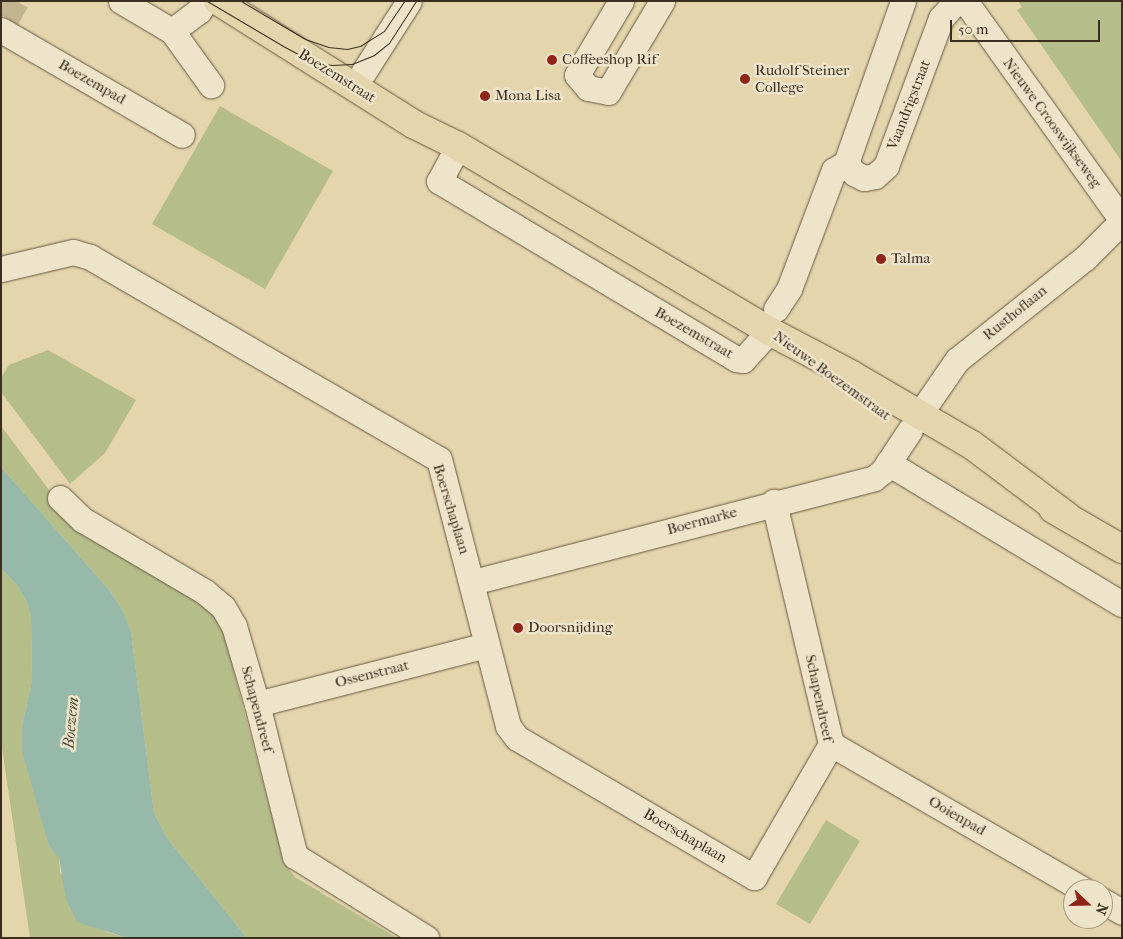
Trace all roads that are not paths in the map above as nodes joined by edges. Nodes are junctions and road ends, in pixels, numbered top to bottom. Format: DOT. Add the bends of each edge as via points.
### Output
graph roads {
  1 [pos="121,1"];
  2 [pos="205,1"];
  3 [pos="218,1"];
  4 [pos="233,1"];
  5 [pos="409,1"];
  6 [pos="621,1"];
  7 [pos="662,1"];
  8 [pos="904,1"];
  9 [pos="957,1"];
  10 [pos="966,1"];
  11 [pos="3,25"];
  12 [pos="172,31"];
  13 [pos="358,80"];
  14 [pos="211,85"];
  15 [pos="182,135"];
  16 [pos="458,146"];
  17 [pos="846,163"];
  18 [pos="1122,220"];
  19 [pos="1,269"];
  20 [pos="772,320"];
  21 [pos="914,423"];
  22 [pos="888,463"];
  23 [pos="60,498"];
  24 [pos="774,502"];
  25 [pos="1122,550"];
  26 [pos="473,582"];
  27 [pos="1122,604"];
  28 [pos="487,645"];
  29 [pos="257,704"];
  30 [pos="831,744"];
  31 [pos="754,877"];
  32 [pos="1065,879"];
  33 [pos="426,938"];
  1 -- 12 [label="street"];
  2 -- 12 [label="street"];
  3 -- 13 [label="main road, Boezemstraat"];
  4 -- 13 [label="main road, Boezemstraat"];
  5 -- 13 [label="street"];
  6 -- 7 [label="street" via="577,75 588,88 608,92"];
  8 -- 17 [label="street"];
  9 -- 17 [label="street, Vaandrigstraat" via="941,18 886,166 875,176 864,178 854,173"];
  10 -- 18 [label="street, Nieuwe Crooswijkseweg"];
  11 -- 15 [label="street, Boezempad"];
  12 -- 14 [label="street"];
  13 -- 16 [label="main road, Boezemstraat" via="420,110"];
  16 -- 20 [label="main road, Boezemstraat"];
  16 -- 20 [label="street, Boezemstraat" via="439,181 711,344 743,360"];
  17 -- 20 [label="street" via="834,170 789,289"];
  18 -- 21 [label="street, Rusthoflaan" via="1084,258 957,360"];
  19 -- 26 [label="street, Boerschaplaan" via="73,252 90,257 439,459"];
  20 -- 21 [label="main road, Nieuwe Boezemstraat" via="837,383"];
  21 -- 22 [label="street, Boermarke"];
  21 -- 25 [label="main road, Nieuwe Boezemstraat" via="1007,487 1068,517"];
  22 -- 24 [label="street, Boermarke" via="874,478"];
  22 -- 27 [label="street"];
  23 -- 29 [label="street, Schapendreef" via="83,520 205,592 223,607 234,626"];
  24 -- 26 [label="street, Boermarke"];
  24 -- 30 [label="street, Schapendreef"];
  26 -- 28 [label="street, Boerschaplaan"];
  28 -- 29 [label="street, Ossenstraat"];
  28 -- 31 [label="street, Boerschaplaan" via="508,726 517,738"];
  29 -- 33 [label="street, Schapendreef" via="295,856"];
  30 -- 31 [label="street, Schapendreef"];
  30 -- 32 [label="street, Ooienpad"];
}
